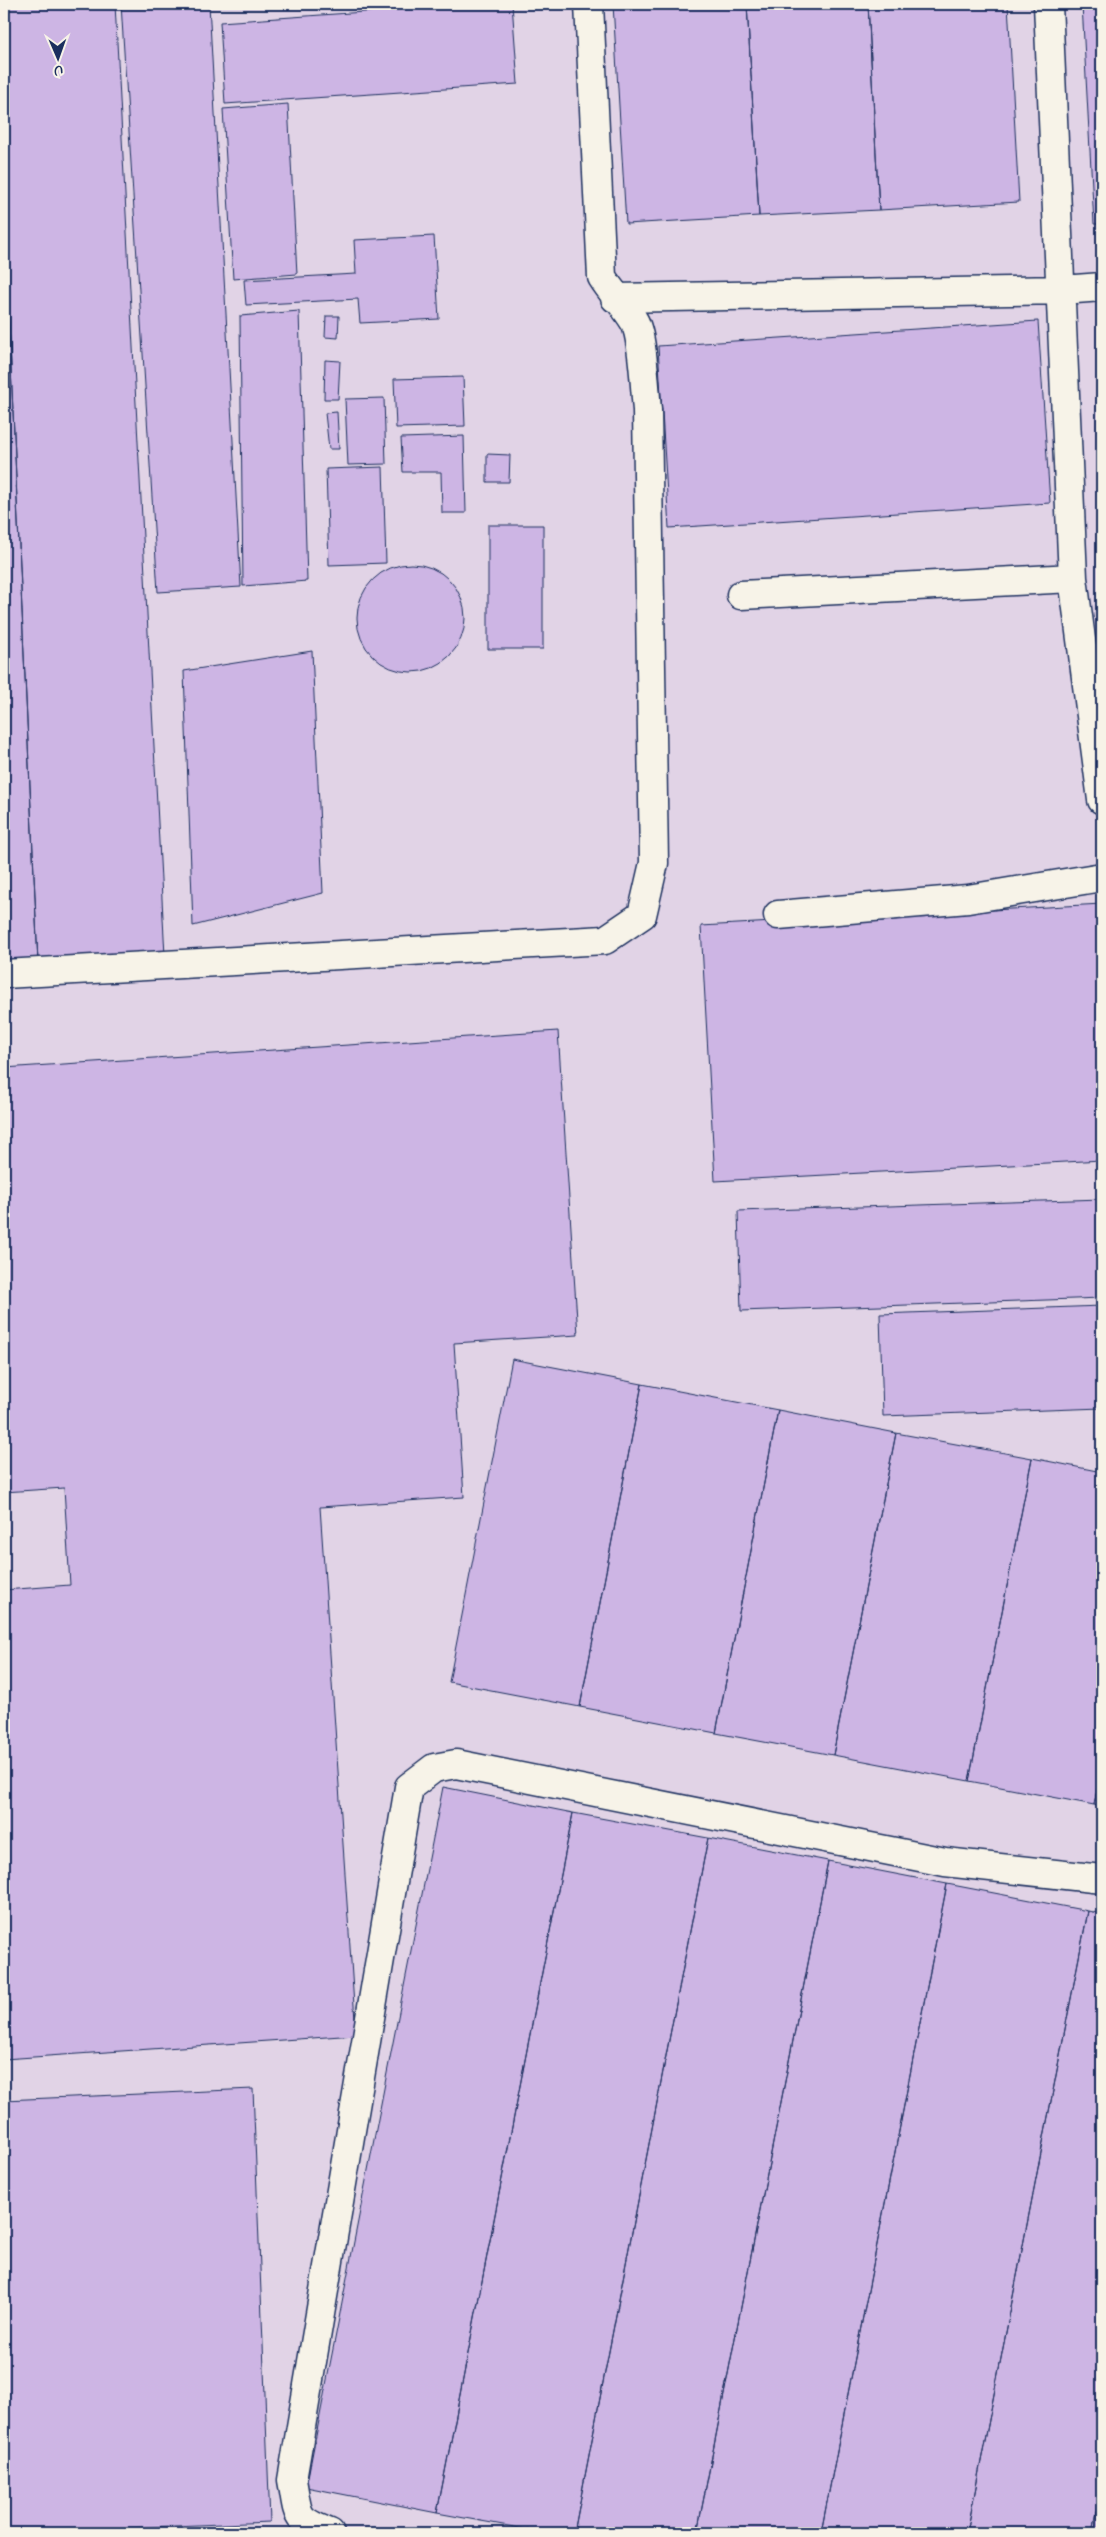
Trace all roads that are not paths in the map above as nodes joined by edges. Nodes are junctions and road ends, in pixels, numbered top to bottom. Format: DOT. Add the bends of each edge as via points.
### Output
graph roads {
  1 [pos="589,4"];
  2 [pos="1048,4"];
  3 [pos="1102,287"];
  4 [pos="1062,290"];
  5 [pos="615,298"];
  6 [pos="1073,578"];
  7 [pos="741,595"];
  8 [pos="1102,800"];
  9 [pos="1102,877"];
  10 [pos="778,915"];
  11 [pos="4,974"];
  12 [pos="1102,1879"];
  13 [pos="330,2533"];
  1 -- 5 [label="lane" via="602,277"];
  2 -- 4 [label="lane"];
  3 -- 4 [label="lane"];
  4 -- 5 [label="lane"];
  4 -- 6 [label="lane"];
  5 -- 11 [label="lane" via="636,323 647,410 654,863 642,914 605,940"];
  6 -- 7 [label="lane"];
  6 -- 8 [label="lane"];
  9 -- 10 [label="lane" via="968,899"];
  12 -- 13 [label="lane" via="945,1862 456,1764 434,1768 409,1787 292,2480 298,2516"];
}
